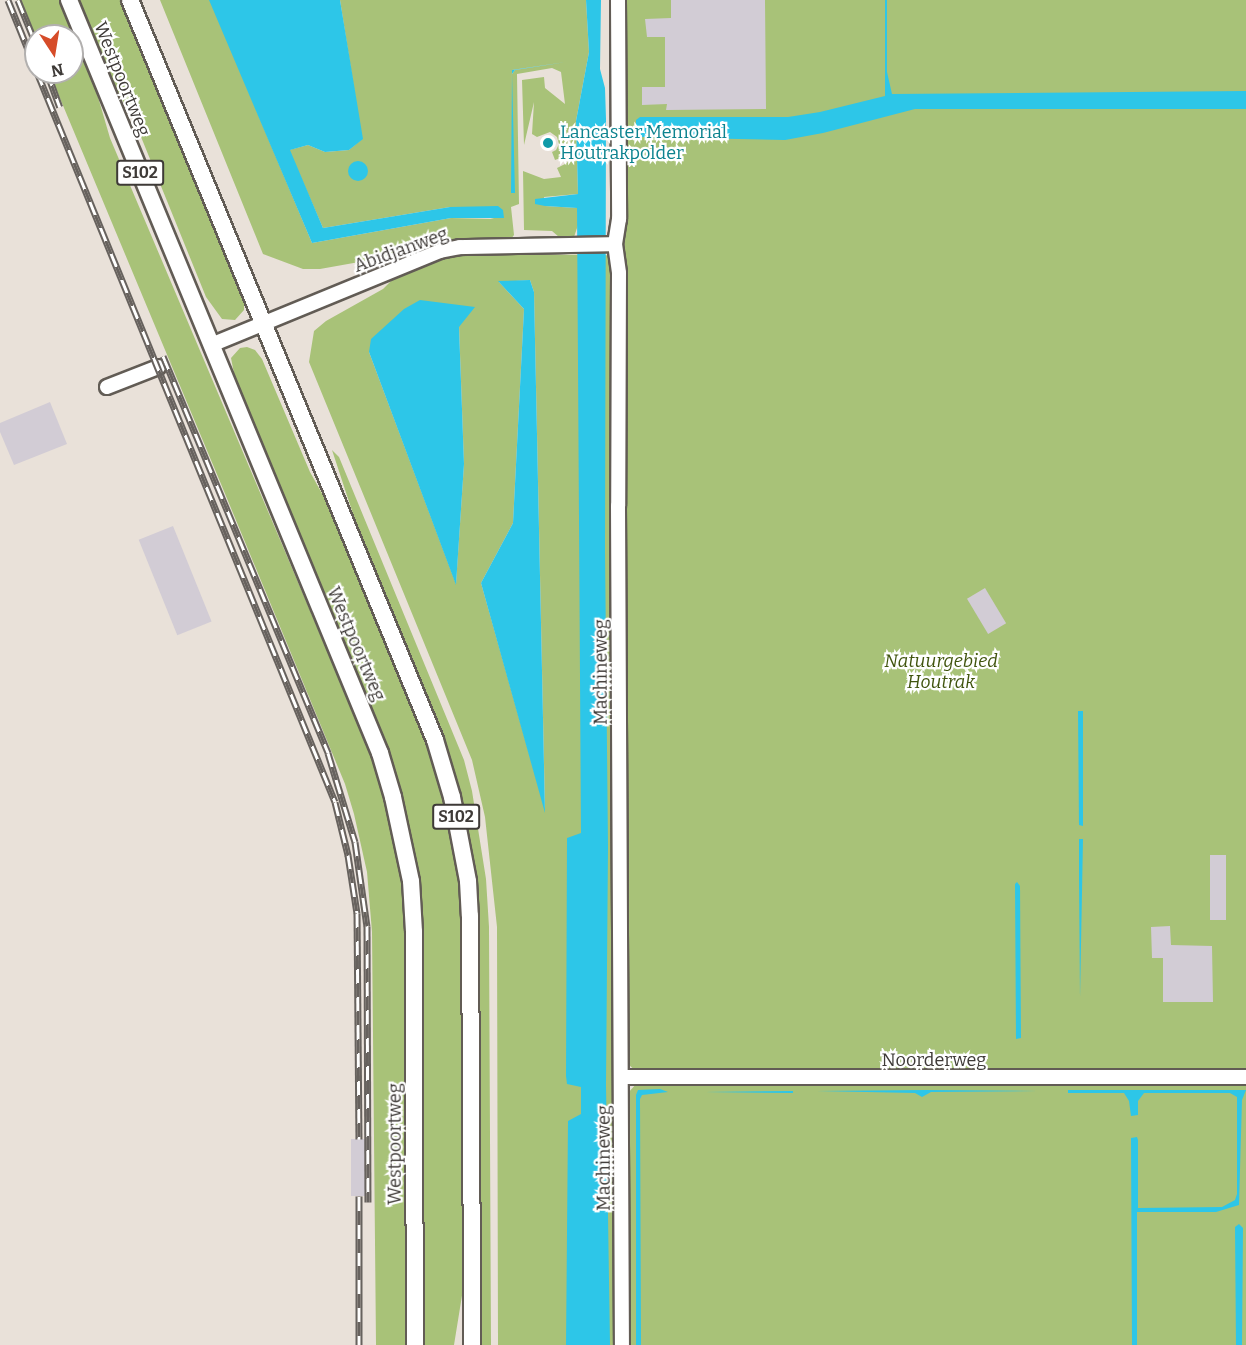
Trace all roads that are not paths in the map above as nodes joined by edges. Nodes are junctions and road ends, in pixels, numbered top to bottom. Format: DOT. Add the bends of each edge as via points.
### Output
graph roads {
  1 [pos="69,0"];
  2 [pos="130,0"];
  3 [pos="618,0"];
  4 [pos="610,244"];
  5 [pos="262,324"];
  6 [pos="211,345"];
  7 [pos="158,367"];
  8 [pos="107,387"];
  9 [pos="621,1077"];
  10 [pos="1246,1077"];
  11 [pos="415,1345"];
  12 [pos="472,1345"];
  13 [pos="622,1345"];
  1 -- 6 [label="main road, Westpoortweg / S102"];
  2 -- 5 [label="main road, Westpoortweg / S102"];
  3 -- 4 [label="street, Machineweg" via="619,219"];
  4 -- 5 [label="street, Abidjanweg" via="460,247 440,251"];
  4 -- 9 [label="street, Machineweg" via="619,273"];
  5 -- 6 [label="street, Abidjanweg"];
  5 -- 12 [label="main road, Westpoortweg / S102" via="435,740 461,842 468,881 472,975"];
  6 -- 11 [label="main road, Westpoortweg / S102" via="380,753 411,881"];
  7 -- 8 [label="street"];
  9 -- 10 [label="street, Noorderweg"];
  9 -- 13 [label="street, Machineweg"];
}
